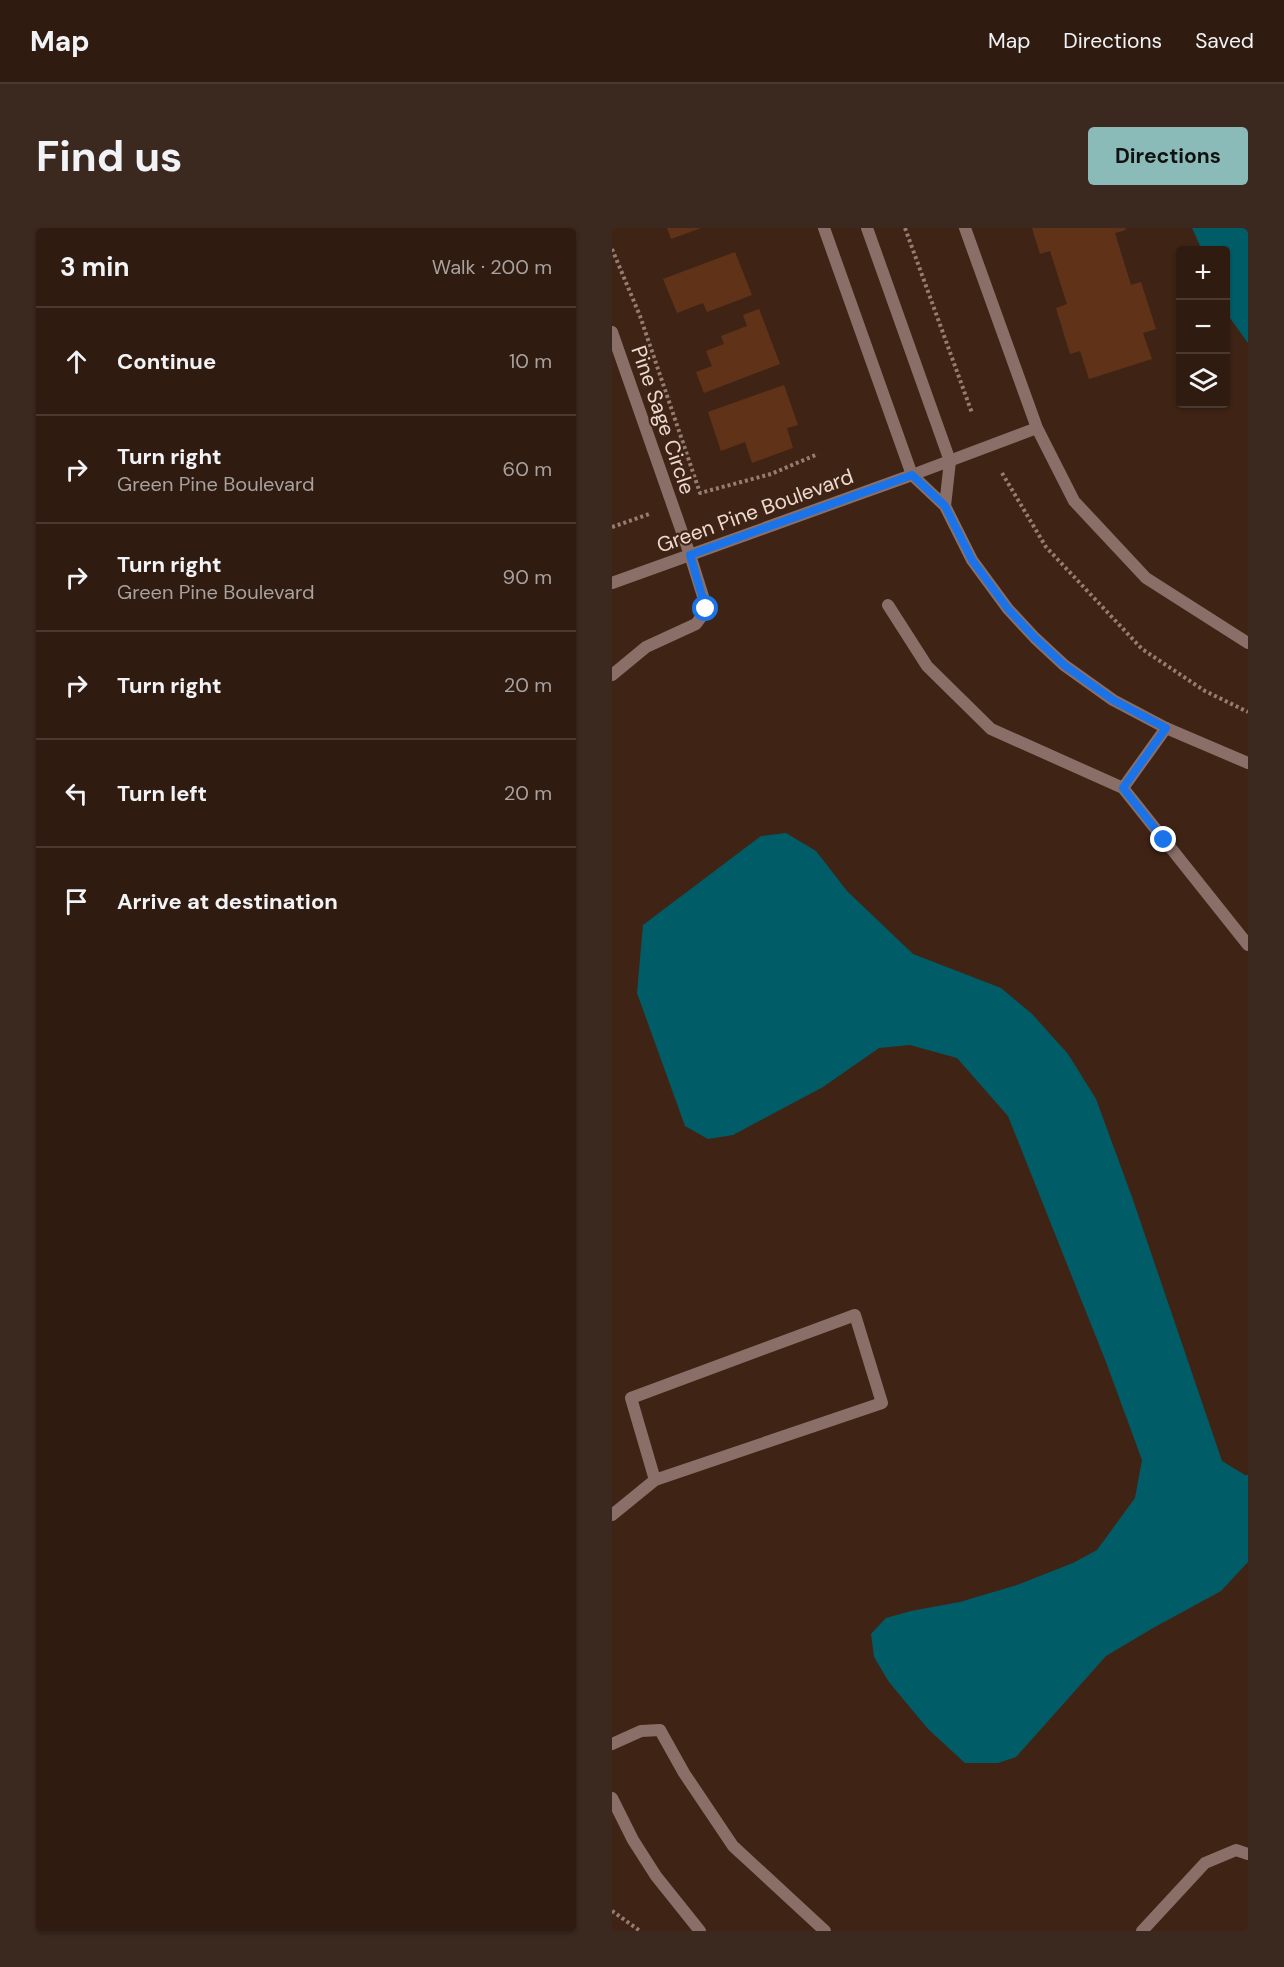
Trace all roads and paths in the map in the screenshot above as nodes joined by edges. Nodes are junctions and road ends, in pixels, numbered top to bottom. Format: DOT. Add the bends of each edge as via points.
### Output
graph roads {
  1 [pos="824,228"];
  2 [pos="867,228"];
  3 [pos="905,228"];
  4 [pos="965,228"];
  5 [pos="612,249"];
  6 [pos="612,332"];
  7 [pos="972,413"];
  8 [pos="1037,428"];
  9 [pos="818,454"];
  10 [pos="950,461"];
  11 [pos="1002,473"];
  12 [pos="912,475"];
  13 [pos="945,506"];
  14 [pos="649,514"];
  15 [pos="612,527"];
  16 [pos="690,555"];
  17 [pos="612,583"];
  18 [pos="888,605"];
  19 [pos="1248,644"];
  20 [pos="612,675"];
  21 [pos="1248,711"];
  22 [pos="1166,728"];
  23 [pos="1248,763"];
  24 [pos="1123,788"];
  25 [pos="1248,945"];
  26 [pos="655,1480"];
  27 [pos="612,1515"];
  28 [pos="612,1744"];
  29 [pos="612,1798"];
  30 [pos="1248,1854"];
  31 [pos="612,1911"];
  32 [pos="640,1931"];
  33 [pos="700,1931"];
  34 [pos="825,1931"];
  35 [pos="1142,1931"];
  1 -- 12 [label="street"];
  2 -- 10 [label="street"];
  3 -- 7 [label="path"];
  4 -- 8 [label="street"];
  5 -- 9 [label="path" via="640,316 700,494 771,474"];
  6 -- 16 [label="street, Pine Sage Circle"];
  8 -- 10 [label="street, Green Pine Boulevard"];
  8 -- 19 [label="street" via="1074,501 1146,578"];
  10 -- 12 [label="street, Green Pine Boulevard"];
  10 -- 13 [label="street"];
  11 -- 21 [label="path" via="1046,547 1142,649 1205,691"];
  12 -- 13 [label="street"];
  12 -- 16 [label="street, Green Pine Boulevard"];
  13 -- 22 [label="street" via="972,560 1035,638 1064,665 1113,700"];
  14 -- 15 [label="path"];
  16 -- 17 [label="street, Green Pine Boulevard"];
  16 -- 20 [label="street, Pine Sage Circle" via="706,609 696,624 646,647"];
  18 -- 24 [label="street" via="927,666 991,729"];
  22 -- 23 [label="street"];
  22 -- 24 [label="street"];
  24 -- 25 [label="street"];
  26 -- 26 [label="street" via="630,1398 855,1315 882,1403"];
  26 -- 27 [label="street"];
  28 -- 34 [label="street" via="641,1731 660,1730 733,1846"];
  29 -- 33 [label="street" via="656,1876"];
  30 -- 35 [label="street" via="1236,1850 1204,1863"];
  31 -- 32 [label="path"];
}
